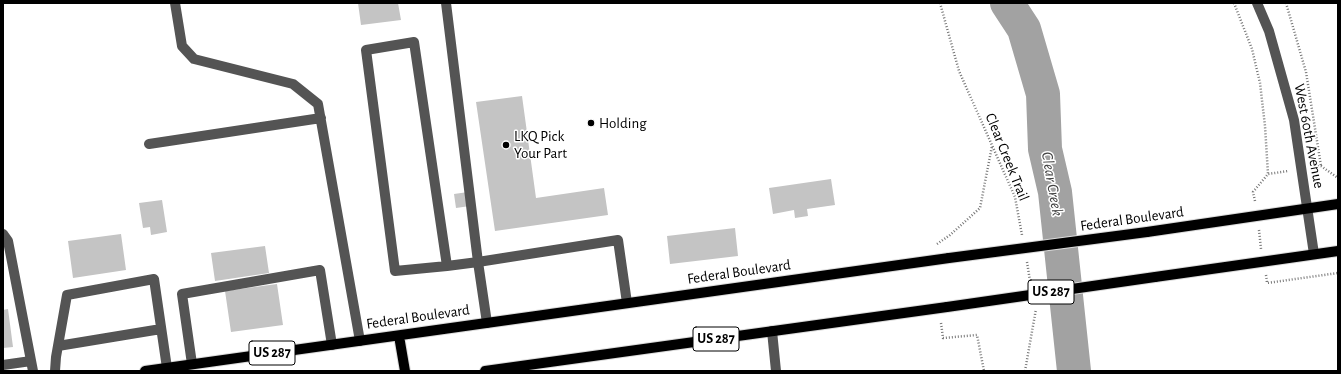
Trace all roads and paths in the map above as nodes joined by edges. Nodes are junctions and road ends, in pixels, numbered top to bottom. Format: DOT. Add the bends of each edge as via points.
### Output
graph roads {
  1 [pos="175,3"];
  2 [pos="446,3"];
  3 [pos="940,3"];
  4 [pos="1234,3"];
  5 [pos="1257,3"];
  6 [pos="1286,3"];
  7 [pos="321,118"];
  8 [pos="149,144"];
  9 [pos="992,146"];
  10 [pos="1321,166"];
  11 [pos="1268,174"];
  12 [pos="1253,192"];
  13 [pos="1338,204"];
  14 [pos="1307,209"];
  15 [pos="1257,216"];
  16 [pos="3,234"];
  17 [pos="1023,242"];
  18 [pos="936,244"];
  19 [pos="1338,251"];
  20 [pos="1314,254"];
  21 [pos="1026,257"];
  22 [pos="1263,261"];
  23 [pos="478,262"];
  24 [pos="447,266"];
  25 [pos="1338,273"];
  26 [pos="1032,287"];
  27 [pos="1034,302"];
  28 [pos="627,303"];
  29 [pos="943,308"];
  30 [pos="488,323"];
  31 [pos="161,330"];
  32 [pos="772,331"];
  33 [pos="399,336"];
  34 [pos="360,341"];
  35 [pos="332,345"];
  36 [pos="58,346"];
  37 [pos="192,364"];
  38 [pos="3,365"];
  39 [pos="32,366"];
  40 [pos="167,368"];
  41 [pos="55,371"];
  42 [pos="145,371"];
  43 [pos="404,371"];
  44 [pos="485,371"];
  45 [pos="776,371"];
  46 [pos="984,371"];
  47 [pos="1025,371"];
  1 -- 7 [label="street" via="182,46 194,59 293,84 318,104"];
  2 -- 23 [label="street"];
  3 -- 9 [label="path, Clear Creek Trail" via="959,71"];
  4 -- 11 [label="path" via="1252,49 1260,83"];
  5 -- 14 [label="street, West 60th Avenue" via="1269,31 1294,120"];
  6 -- 10 [label="path" via="1306,72"];
  7 -- 8 [label="street"];
  7 -- 34 [label="street"];
  9 -- 17 [label="path, Clear Creek Trail" via="1015,197"];
  9 -- 18 [label="path" via="980,208"];
  12 -- 15 [label="path"];
  13 -- 14 [label="main road, Federal Boulevard / US 287"];
  14 -- 15 [label="main road, Federal Boulevard / US 287"];
  14 -- 20 [label="street, West 60th Avenue"];
  15 -- 22 [label="path"];
  15 -- 28 [label="main road, Federal Boulevard / US 287, bridge"];
  16 -- 39 [label="street" via="8,241"];
  19 -- 20 [label="main road, US 287"];
  20 -- 22 [label="main road, US 287"];
  21 -- 26 [label="path"];
  22 -- 25 [label="path" via="1267,283"];
  22 -- 29 [label="main road, US 287, bridge"];
  23 -- 24 [label="street"];
  23 -- 28 [label="street" via="618,240"];
  23 -- 30 [label="street"];
  24 -- 24 [label="street" via="395,271 366,50 414,42"];
  27 -- 47 [label="path" via="1036,310"];
  28 -- 30 [label="main road, Federal Boulevard / US 287"];
  29 -- 32 [label="main road, US 287"];
  29 -- 46 [label="path" via="943,338 977,335"];
  30 -- 33 [label="main road, Federal Boulevard / US 287"];
  31 -- 36 [label="street"];
  31 -- 36 [label="street" via="154,279 67,295"];
  31 -- 40 [label="street"];
  32 -- 44 [label="main road, US 287"];
  32 -- 45 [label="street"];
  33 -- 34 [label="main road, Federal Boulevard / US 287"];
  33 -- 43 [label="main road"];
  34 -- 35 [label="main road, Federal Boulevard / US 287"];
  35 -- 37 [label="main road, Federal Boulevard / US 287"];
  35 -- 37 [label="street" via="320,270 182,294"];
  36 -- 41 [label="street"];
  37 -- 40 [label="main road, Federal Boulevard / US 287"];
  38 -- 39 [label="street"];
  40 -- 42 [label="main road, Federal Boulevard / US 287"];
}
